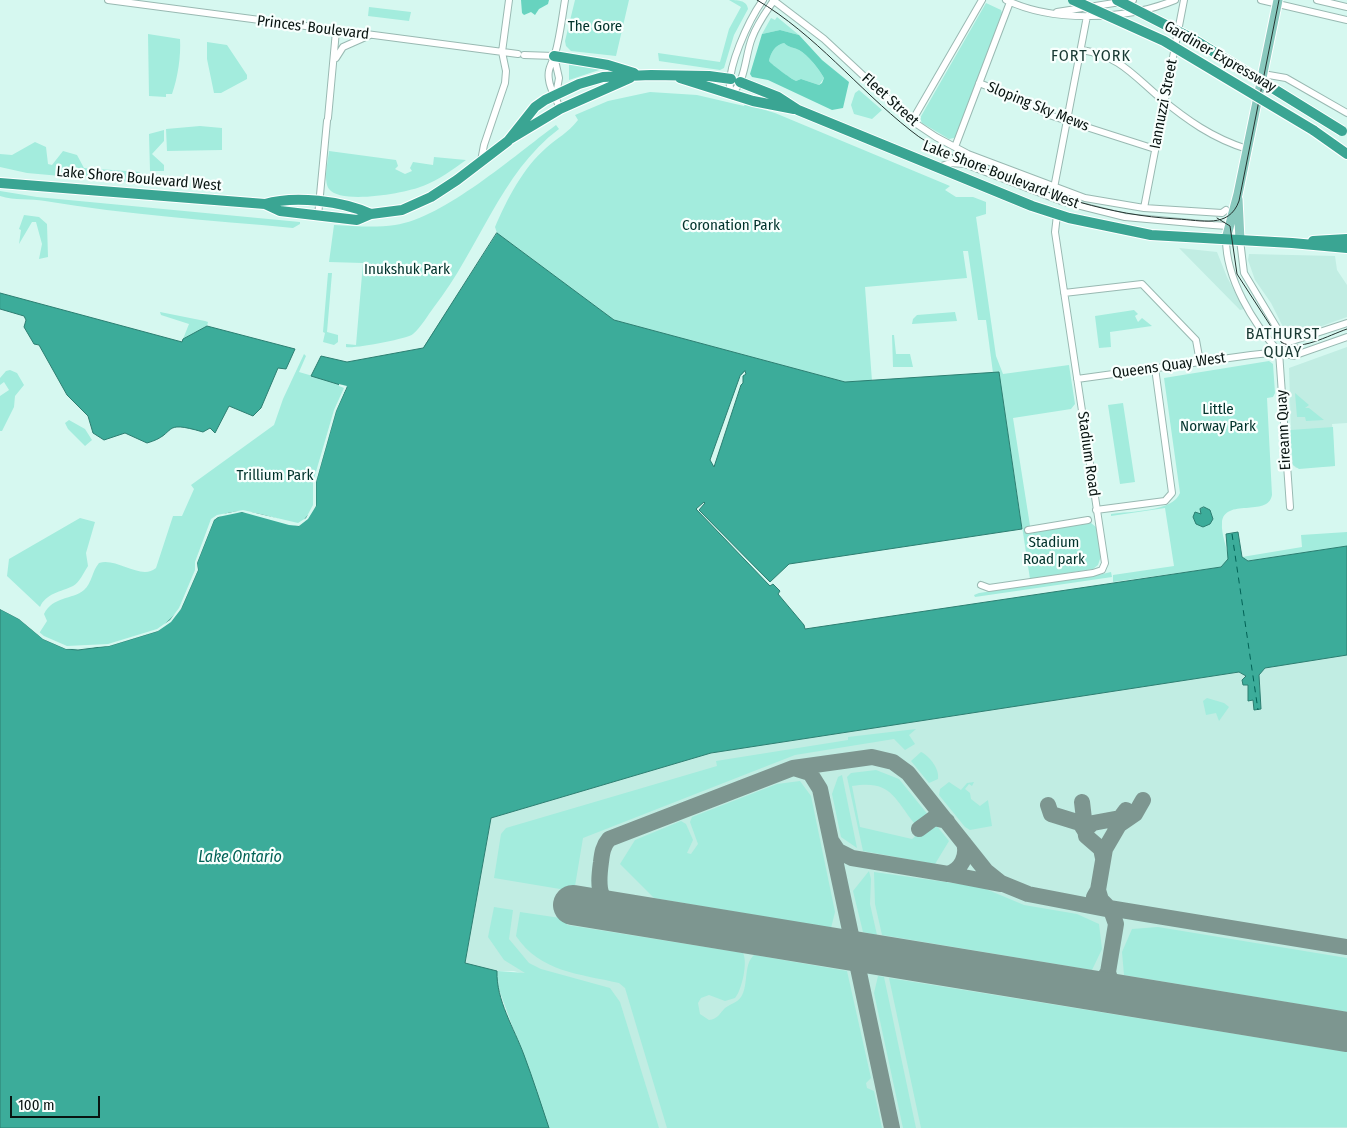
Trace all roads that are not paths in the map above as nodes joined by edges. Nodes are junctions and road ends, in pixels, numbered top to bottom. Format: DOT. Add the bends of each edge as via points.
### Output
graph roads {
  1 [pos="108,0"];
  2 [pos="509,0"];
  3 [pos="565,0"];
  4 [pos="763,0"];
  5 [pos="774,0"];
  6 [pos="982,0"];
  7 [pos="1073,0"];
  8 [pos="1117,0"];
  9 [pos="1133,0"];
  10 [pos="1175,0"];
  11 [pos="1184,0"];
  12 [pos="1261,0"];
  13 [pos="1317,0"];
  14 [pos="1008,1"];
  15 [pos="1278,2"];
  16 [pos="1347,8"];
  17 [pos="1056,13"];
  18 [pos="1087,16"];
  19 [pos="1347,20"];
  20 [pos="336,31"];
  21 [pos="370,35"];
  22 [pos="1082,50"];
  23 [pos="502,52"];
  24 [pos="554,56"];
  25 [pos="335,59"];
  26 [pos="1263,74"];
  27 [pos="637,76"];
  28 [pos="674,76"];
  29 [pos="735,80"];
  30 [pos="980,83"];
  31 [pos="731,94"];
  32 [pos="556,95"];
  33 [pos="1164,100"];
  34 [pos="560,109"];
  35 [pos="798,110"];
  36 [pos="1347,113"];
  37 [pos="912,121"];
  38 [pos="1068,122"];
  39 [pos="1313,130"];
  40 [pos="1345,133"];
  41 [pos="508,140"];
  42 [pos="955,147"];
  43 [pos="1155,149"];
  44 [pos="1247,149"];
  45 [pos="1347,149"];
  46 [pos="1347,154"];
  47 [pos="481,163"];
  48 [pos="938,167"];
  49 [pos="0,176"];
  50 [pos="0,184"];
  51 [pos="12,184"];
  52 [pos="1054,188"];
  53 [pos="1238,194"];
  54 [pos="319,202"];
  55 [pos="265,204"];
  56 [pos="1144,208"];
  57 [pos="1226,210"];
  58 [pos="371,214"];
  59 [pos="1057,215"];
  60 [pos="318,216"];
  61 [pos="1239,218"];
  62 [pos="1228,226"];
  63 [pos="1347,239"];
  64 [pos="1226,240"];
  65 [pos="1240,240"];
  66 [pos="1292,243"];
  67 [pos="1347,248"];
  68 [pos="1064,293"];
  69 [pos="1347,323"];
  70 [pos="1347,337"];
  71 [pos="1286,343"];
  72 [pos="1279,352"];
  73 [pos="1200,362"];
  74 [pos="1155,368"];
  75 [pos="1077,379"];
  76 [pos="1290,508"];
  77 [pos="1096,510"];
  78 [pos="1088,520"];
  79 [pos="1028,530"];
  80 [pos="981,585"];
  1 -- 20 [label="street, Princes' Boulevard"];
  2 -- 23 [label="street"];
  3 -- 24 [label="street"];
  4 -- 29 [label="street" via="744,33"];
  5 -- 29 [label="street" via="760,20"];
  5 -- 37 [label="street, Fleet Street" via="824,39"];
  6 -- 37 [label="street"];
  7 -- 39 [label="highway, Gardiner Expressway, bridge" via="1164,41"];
  8 -- 40 [label="highway, Gardiner Expressway, bridge" via="1193,39"];
  9 -- 17 [label="street"];
  10 -- 18 [label="street" via="1156,8"];
  11 -- 33 [label="street, Iannuzzi Street"];
  12 -- 15 [label="street"];
  13 -- 16 [label="street"];
  14 -- 17 [label="street"];
  14 -- 30 [label="street"];
  15 -- 19 [label="street"];
  15 -- 26 [label="main road"];
  17 -- 18 [label="street"];
  18 -- 22 [label="street"];
  20 -- 21 [label="street, Princes' Boulevard"];
  20 -- 25 [label="street"];
  21 -- 23 [label="street, Princes' Boulevard"];
  21 -- 25 [label="street" via="343,47"];
  22 -- 33 [label="street" via="1113,58"];
  22 -- 38 [label="street"];
  23 -- 24 [label="street, Princes' Boulevard"];
  23 -- 47 [label="street" via="505,83"];
  24 -- 27 [label="highway" via="608,65"];
  24 -- 32 [label="street" via="559,78"];
  24 -- 32 [label="street" via="548,72 550,88"];
  25 -- 54 [label="street"];
  26 -- 36 [label="street" via="1286,78"];
  26 -- 44 [label="main road"];
  27 -- 28 [label="highway, Lake Shore Boulevard West"];
  27 -- 32 [label="highway, Lake Shore Boulevard West" via="596,79"];
  27 -- 34 [label="highway, Lake Shore Boulevard West"];
  28 -- 29 [label="highway, Lake Shore Boulevard West"];
  28 -- 31 [label="highway, Lake Shore Boulevard West"];
  29 -- 31 [label="street"];
  29 -- 35 [label="highway, Lake Shore Boulevard West" via="778,97"];
  30 -- 38 [label="street, Sloping Sky Mews"];
  30 -- 42 [label="street"];
  31 -- 35 [label="highway, Lake Shore Boulevard West"];
  32 -- 34 [label="street"];
  32 -- 41 [label="highway, Lake Shore Boulevard West" via="536,107"];
  33 -- 43 [label="street, Iannuzzi Street"];
  33 -- 44 [label="street" via="1217,139"];
  34 -- 41 [label="highway, Lake Shore Boulevard West"];
  35 -- 48 [label="highway, Lake Shore Boulevard West"];
  37 -- 42 [label="street, Fleet Street"];
  38 -- 43 [label="street, Sloping Sky Mews"];
  38 -- 52 [label="street"];
  39 -- 45 [label="highway, Gardiner Expressway"];
  39 -- 46 [label="highway"];
  41 -- 47 [label="highway, Lake Shore Boulevard West"];
  42 -- 52 [label="street, Fleet Street"];
  43 -- 56 [label="street, Iannuzzi Street"];
  44 -- 53 [label="main road"];
  47 -- 58 [label="highway, Lake Shore Boulevard West" via="431,197 402,210"];
  48 -- 59 [label="highway, Lake Shore Boulevard West"];
  48 -- 62 [label="street" via="950,163 965,164 1054,198 1126,217"];
  49 -- 51 [label="highway, Lake Shore Boulevard West"];
  50 -- 51 [label="highway, Lake Shore Boulevard West"];
  51 -- 55 [label="highway, Lake Shore Boulevard West"];
  52 -- 56 [label="street, Fleet Street" via="1085,198"];
  53 -- 61 [label="main road"];
  53 -- 62 [label="main road"];
  54 -- 55 [label="highway, Lake Shore Boulevard West" via="282,199"];
  54 -- 58 [label="highway, Lake Shore Boulevard West" via="352,206"];
  54 -- 60 [label="street"];
  55 -- 60 [label="highway, Lake Shore Boulevard West" via="280,211"];
  56 -- 57 [label="street, Fleet Street" via="1222,213"];
  58 -- 60 [label="highway, Lake Shore Boulevard West" via="357,220"];
  59 -- 64 [label="highway, Lake Shore Boulevard West" via="1151,235"];
  59 -- 68 [label="street, Stadium Road" via="1055,232"];
  61 -- 62 [label="street"];
  61 -- 65 [label="main road"];
  62 -- 64 [label="main road"];
  63 -- 66 [label="highway, Lake Shore Boulevard West"];
  64 -- 65 [label="highway, Lake Shore Boulevard West"];
  64 -- 72 [label="street" via="1230,272"];
  65 -- 66 [label="highway, Lake Shore Boulevard West"];
  65 -- 71 [label="street" via="1244,273"];
  66 -- 67 [label="highway, Lake Shore Boulevard West"];
  68 -- 73 [label="street" via="1138,284 1147,287 1196,340"];
  68 -- 75 [label="street, Stadium Road"];
  69 -- 71 [label="street"];
  70 -- 72 [label="street, Queens Quay West" via="1293,356"];
  71 -- 72 [label="street"];
  72 -- 73 [label="street, Queens Quay West"];
  72 -- 76 [label="street, Eireann Quay"];
  73 -- 74 [label="street, Queens Quay West"];
  74 -- 75 [label="street, Queens Quay West"];
  74 -- 77 [label="street" via="1172,494 1165,501"];
  75 -- 77 [label="street, Stadium Road"];
  77 -- 80 [label="street, Stadium Road" via="1105,559 1102,570 988,588"];
  78 -- 79 [label="street"];
}
